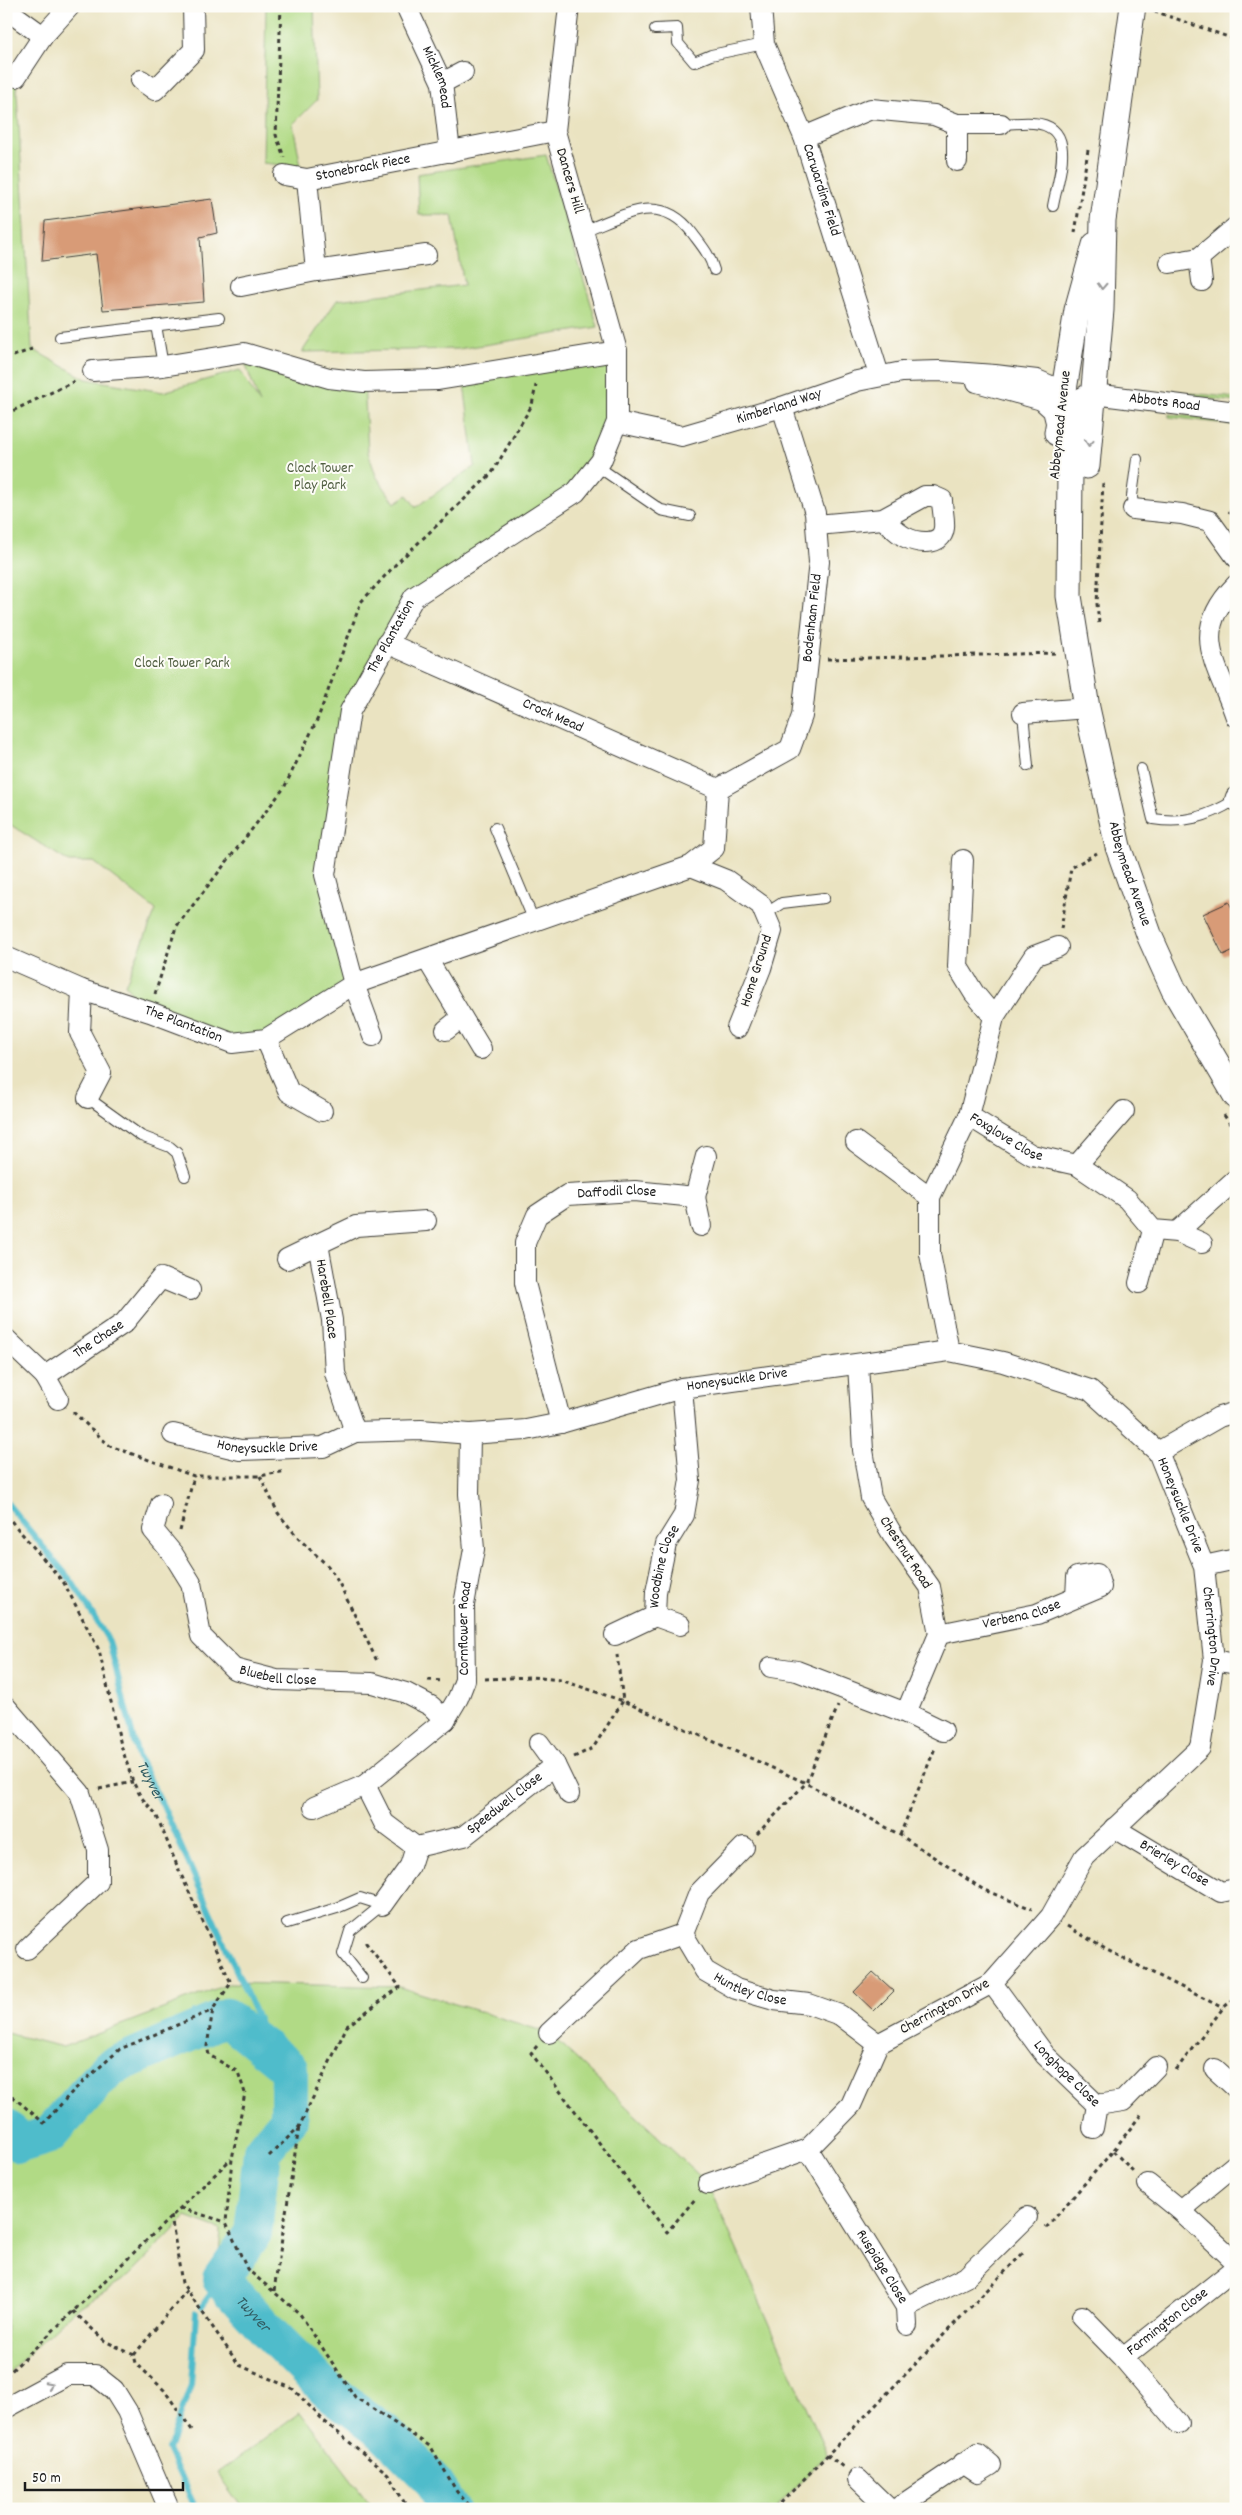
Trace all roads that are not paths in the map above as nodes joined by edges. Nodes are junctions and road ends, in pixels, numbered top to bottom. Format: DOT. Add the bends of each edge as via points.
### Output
graph roads {
  1 [pos="70,6"];
  2 [pos="193,6"];
  3 [pos="406,6"];
  4 [pos="569,6"];
  5 [pos="761,6"];
  6 [pos="1141,7"];
  7 [pos="7,10"];
  8 [pos="655,29"];
  9 [pos="43,36"];
  10 [pos="764,44"];
  11 [pos="463,72"];
  12 [pos="16,77"];
  13 [pos="141,80"];
  14 [pos="442,83"];
  15 [pos="957,124"];
  16 [pos="1001,124"];
  17 [pos="555,131"];
  18 [pos="804,136"];
  19 [pos="450,152"];
  20 [pos="957,161"];
  21 [pos="284,175"];
  22 [pos="307,180"];
  23 [pos="1053,206"];
  24 [pos="1103,220"];
  25 [pos="1236,227"];
  26 [pos="583,231"];
  27 [pos="426,255"];
  28 [pos="1198,258"];
  29 [pos="1170,263"];
  30 [pos="714,270"];
  31 [pos="316,271"];
  32 [pos="1202,281"];
  33 [pos="241,286"];
  34 [pos="219,318"];
  35 [pos="156,325"];
  36 [pos="60,337"];
  37 [pos="617,351"];
  38 [pos="1068,361"];
  39 [pos="162,366"];
  40 [pos="93,371"];
  41 [pos="879,375"];
  42 [pos="1036,389"];
  43 [pos="1062,391"];
  44 [pos="1094,394"];
  45 [pos="782,407"];
  46 [pos="1236,412"];
  47 [pos="617,422"];
  48 [pos="1057,426"];
  49 [pos="1137,459"];
  50 [pos="597,466"];
  51 [pos="1133,509"];
  52 [pos="690,516"];
  53 [pos="883,519"];
  54 [pos="817,525"];
  55 [pos="1236,557"];
  56 [pos="1236,585"];
  57 [pos="1085,639"];
  58 [pos="387,643"];
  59 [pos="1087,708"];
  60 [pos="1023,713"];
  61 [pos="1236,717"];
  62 [pos="1028,766"];
  63 [pos="1141,769"];
  64 [pos="718,789"];
  65 [pos="1235,798"];
  66 [pos="495,828"];
  67 [pos="963,860"];
  68 [pos="691,866"];
  69 [pos="824,898"];
  70 [pos="765,914"];
  71 [pos="534,921"];
  72 [pos="1058,947"];
  73 [pos="6,957"];
  74 [pos="427,959"];
  75 [pos="354,984"];
  76 [pos="82,990"];
  77 [pos="994,1016"];
  78 [pos="737,1028"];
  79 [pos="373,1036"];
  80 [pos="266,1039"];
  81 [pos="481,1049"];
  82 [pos="1236,1096"];
  83 [pos="88,1098"];
  84 [pos="322,1110"];
  85 [pos="1124,1110"];
  86 [pos="969,1116"];
  87 [pos="856,1142"];
  88 [pos="706,1156"];
  89 [pos="1077,1165"];
  90 [pos="185,1176"];
  91 [pos="1235,1180"];
  92 [pos="696,1197"];
  93 [pos="930,1197"];
  94 [pos="426,1221"];
  95 [pos="701,1226"];
  96 [pos="1153,1230"];
  97 [pos="1177,1232"];
  98 [pos="1202,1243"];
  99 [pos="318,1244"];
  100 [pos="287,1259"];
  101 [pos="1139,1283"];
  102 [pos="190,1290"];
  103 [pos="6,1339"];
  104 [pos="949,1351"];
  105 [pos="858,1364"];
  106 [pos="45,1376"];
  107 [pos="682,1388"];
  108 [pos="58,1398"];
  109 [pos="1236,1412"];
  110 [pos="561,1423"];
  111 [pos="355,1432"];
  112 [pos="173,1434"];
  113 [pos="470,1434"];
  114 [pos="1158,1452"];
  115 [pos="161,1504"];
  116 [pos="1236,1559"];
  117 [pos="1204,1566"];
  118 [pos="1101,1586"];
  119 [pos="654,1616"];
  120 [pos="680,1625"];
  121 [pos="939,1634"];
  122 [pos="615,1635"];
  123 [pos="1214,1660"];
  124 [pos="1236,1664"];
  125 [pos="771,1667"];
  126 [pos="6,1707"];
  127 [pos="906,1713"];
  128 [pos="446,1720"];
  129 [pos="943,1730"];
  130 [pos="538,1743"];
  131 [pos="555,1766"];
  132 [pos="365,1785"];
  133 [pos="569,1794"];
  134 [pos="314,1807"];
  135 [pos="1114,1828"];
  136 [pos="416,1847"];
  137 [pos="744,1847"];
  138 [pos="1227,1893"];
  139 [pos="382,1905"];
  140 [pos="287,1923"];
  141 [pos="683,1934"];
  142 [pos="27,1949"];
  143 [pos="362,1978"];
  144 [pos="992,1982"];
  145 [pos="549,2033"];
  146 [pos="878,2044"];
  147 [pos="1156,2068"];
  148 [pos="1215,2069"];
  149 [pos="1236,2088"];
  150 [pos="1097,2105"];
  151 [pos="1093,2128"];
  152 [pos="808,2149"];
  153 [pos="1236,2164"];
  154 [pos="708,2184"];
  155 [pos="1148,2184"];
  156 [pos="1180,2210"];
  157 [pos="1027,2217"];
  158 [pos="1236,2262"];
  159 [pos="1236,2268"];
  160 [pos="1082,2316"];
  161 [pos="1123,2358"];
  162 [pos="6,2408"];
  163 [pos="1178,2422"];
  164 [pos="991,2465"];
  165 [pos="858,2480"];
  166 [pos="169,2509"];
  167 [pos="890,2509"];
  168 [pos="896,2509"];
  1 -- 9 [label="street"];
  2 -- 13 [label="street" via="194,50 154,90"];
  3 -- 14 [label="street, Micklemead"];
  4 -- 17 [label="street, Dancers Hill"];
  5 -- 10 [label="street, Carwardine Field"];
  6 -- 24 [label="street, Abbeymead Avenue"];
  7 -- 9 [label="street"];
  8 -- 10 [label="lane" via="677,28 678,43 694,62 711,55"];
  9 -- 12 [label="street"];
  10 -- 18 [label="street, Carwardine Field"];
  11 -- 14 [label="street"];
  14 -- 19 [label="street, Micklemead"];
  15 -- 16 [label="street"];
  15 -- 18 [label="street" via="934,115 871,109"];
  15 -- 20 [label="street"];
  16 -- 23 [label="lane" via="1034,123 1058,133 1063,146"];
  17 -- 19 [label="street, Stonebrack Piece"];
  17 -- 26 [label="street, Dancers Hill"];
  18 -- 41 [label="street, Carwardine Field"];
  19 -- 22 [label="street, Stonebrack Piece"];
  21 -- 22 [label="street"];
  22 -- 31 [label="street, Stonebrack Piece"];
  24 -- 38 [label="street, Abbeymead Avenue" via="1082,291"];
  24 -- 44 [label="street, Abbeymead Avenue, one-way" via="1101,310"];
  25 -- 28 [label="street"];
  26 -- 30 [label="lane" via="638,211 658,208 681,219 710,257"];
  26 -- 37 [label="street, Dancers Hill"];
  27 -- 31 [label="street"];
  28 -- 29 [label="street"];
  28 -- 32 [label="street"];
  31 -- 33 [label="street"];
  34 -- 35 [label="lane"];
  35 -- 36 [label="lane"];
  35 -- 39 [label="lane"];
  37 -- 39 [label="street" via="438,380 364,382 329,378 244,353"];
  37 -- 47 [label="street, The Plantation"];
  38 -- 42 [label="street" via="1056,376"];
  38 -- 43 [label="street, Abbeymead Avenue"];
  39 -- 40 [label="street"];
  41 -- 42 [label="street, Kimberland Way" via="939,371"];
  41 -- 45 [label="street, Kimberland Way"];
  42 -- 43 [label="street, Kimberland Way"];
  42 -- 48 [label="street" via="1048,404"];
  43 -- 44 [label="street"];
  43 -- 48 [label="street, Abbeymead Avenue"];
  44 -- 46 [label="street, Abbots Road"];
  44 -- 57 [label="street, Abbeymead Avenue" via="1082,562"];
  45 -- 47 [label="street, Kimberland Way" via="682,436"];
  45 -- 54 [label="street, Bodenham Field"];
  47 -- 50 [label="street, The Plantation"];
  48 -- 57 [label="street, Abbeymead Avenue" via="1054,485 1056,547 1062,594"];
  49 -- 51 [label="lane"];
  50 -- 52 [label="lane" via="661,510"];
  50 -- 58 [label="street, The Plantation" via="576,492 414,598"];
  51 -- 55 [label="street" via="1195,516 1214,524"];
  53 -- 54 [label="street"];
  54 -- 64 [label="street, Bodenham Field" via="820,562 802,716 790,749"];
  56 -- 61 [label="street" via="1217,608 1210,638 1215,667"];
  57 -- 59 [label="street, Abbeymead Avenue"];
  58 -- 64 [label="street, Crock Mead"];
  58 -- 75 [label="street, The Plantation" via="350,711 325,875"];
  59 -- 60 [label="street"];
  59 -- 82 [label="street, Abbeymead Avenue" via="1118,847 1150,937 1174,990"];
  60 -- 62 [label="lane"];
  63 -- 65 [label="lane" via="1153,819 1172,822 1203,818"];
  64 -- 68 [label="street, The Plantation" via="714,848"];
  66 -- 71 [label="lane"];
  67 -- 77 [label="street" via="958,967"];
  68 -- 70 [label="street, Home Ground" via="726,880 761,905"];
  68 -- 71 [label="street, The Plantation"];
  69 -- 70 [label="lane" via="782,903"];
  70 -- 78 [label="street, Home Ground" via="772,930"];
  71 -- 74 [label="street, The Plantation"];
  72 -- 77 [label="street" via="1034,956"];
  73 -- 76 [label="street, The Plantation"];
  74 -- 75 [label="street, The Plantation"];
  74 -- 81 [label="street" via="454,1024"];
  75 -- 79 [label="street"];
  75 -- 80 [label="street, The Plantation"];
  76 -- 80 [label="street, The Plantation" via="232,1043"];
  76 -- 83 [label="street" via="80,1033 102,1073"];
  77 -- 86 [label="street"];
  80 -- 84 [label="street" via="289,1092"];
  83 -- 90 [label="lane" via="141,1136 170,1147 177,1153"];
  85 -- 89 [label="street"];
  86 -- 89 [label="street, Foxglove Close" via="1032,1155"];
  86 -- 93 [label="street, Foxglove Close"];
  87 -- 93 [label="street" via="882,1154"];
  88 -- 92 [label="street"];
  89 -- 96 [label="street, Foxglove Close" via="1127,1199"];
  91 -- 97 [label="street"];
  92 -- 95 [label="street"];
  92 -- 110 [label="street, Daffodil Close" via="635,1191 567,1195 537,1215 525,1243 525,1283"];
  93 -- 104 [label="street, Foxglove Close" via="930,1254"];
  94 -- 99 [label="street, Harebell Place" via="356,1226"];
  96 -- 97 [label="street"];
  96 -- 101 [label="street"];
  97 -- 98 [label="street"];
  99 -- 100 [label="street"];
  99 -- 111 [label="street, Harebell Place" via="332,1320 335,1373"];
  102 -- 106 [label="street, The Chase" via="161,1278 124,1323"];
  103 -- 106 [label="street"];
  104 -- 105 [label="street, Honeysuckle Drive"];
  104 -- 114 [label="street, Honeysuckle Drive" via="1003,1362 1090,1390"];
  105 -- 107 [label="street, Honeysuckle Drive"];
  105 -- 121 [label="street, Chestnut Road" via="863,1450 871,1498 894,1537 930,1586"];
  106 -- 108 [label="street"];
  107 -- 110 [label="street, Honeysuckle Drive"];
  107 -- 119 [label="street, Woodbine Close" via="690,1480 684,1514 666,1544"];
  109 -- 114 [label="street" via="1219,1417"];
  110 -- 113 [label="street, Honeysuckle Drive" via="526,1430"];
  111 -- 112 [label="street, Honeysuckle Drive" via="323,1448 240,1450"];
  111 -- 113 [label="street, Honeysuckle Drive" via="421,1430"];
  113 -- 128 [label="street, Cornflower Road" via="469,1494 474,1549 464,1605 465,1680"];
  114 -- 117 [label="street, Honeysuckle Drive"];
  115 -- 128 [label="street, Bluebell Close" via="153,1530 191,1583 202,1636 234,1669 276,1680 372,1683 406,1693 431,1706"];
  116 -- 117 [label="street"];
  117 -- 123 [label="street, Cherrington Drive"];
  118 -- 121 [label="street, Verbena Close" via="1037,1614"];
  119 -- 120 [label="street"];
  119 -- 122 [label="street, Woodbine Close"];
  121 -- 127 [label="street"];
  123 -- 124 [label="street"];
  123 -- 135 [label="street, Cherrington Drive" via="1200,1748"];
  125 -- 127 [label="street" via="797,1671"];
  126 -- 142 [label="street" via="80,1793 98,1850 98,1882"];
  127 -- 129 [label="street"];
  128 -- 132 [label="street, Cornflower Road"];
  130 -- 131 [label="street"];
  131 -- 133 [label="street, Speedwell Close"];
  131 -- 136 [label="street, Speedwell Close" via="464,1836"];
  132 -- 134 [label="street, Cornflower Road"];
  132 -- 136 [label="street" via="384,1824"];
  135 -- 138 [label="street, Brierley Close"];
  135 -- 144 [label="street, Cherrington Drive" via="1084,1857 1051,1916"];
  136 -- 139 [label="street" via="410,1866"];
  137 -- 141 [label="street" via="699,1893"];
  139 -- 140 [label="lane" via="360,1898"];
  139 -- 143 [label="lane" via="350,1932 343,1954"];
  141 -- 145 [label="street" via="638,1949"];
  141 -- 146 [label="street, Huntley Close" via="705,1971 736,1989 774,2000 809,2004 840,2015"];
  144 -- 146 [label="street, Cherrington Drive"];
  144 -- 150 [label="street, Longhope Close" via="1045,2055"];
  146 -- 152 [label="street" via="851,2105"];
  147 -- 150 [label="street, Longhope Close" via="1122,2101"];
  148 -- 149 [label="street"];
  150 -- 151 [label="street"];
  152 -- 154 [label="street"];
  152 -- 157 [label="street, Ruspidge Close" via="907,2316 966,2278"];
  153 -- 156 [label="street"];
  155 -- 156 [label="street"];
  156 -- 158 [label="street"];
  159 -- 161 [label="street, Farmington Close"];
  160 -- 161 [label="street, Farmington Close"];
  161 -- 163 [label="street"];
  162 -- 166 [label="street, one-way" via="67,2375 95,2375 114,2390 127,2411"];
  164 -- 168 [label="street" via="978,2454"];
  165 -- 167 [label="street"];
}
